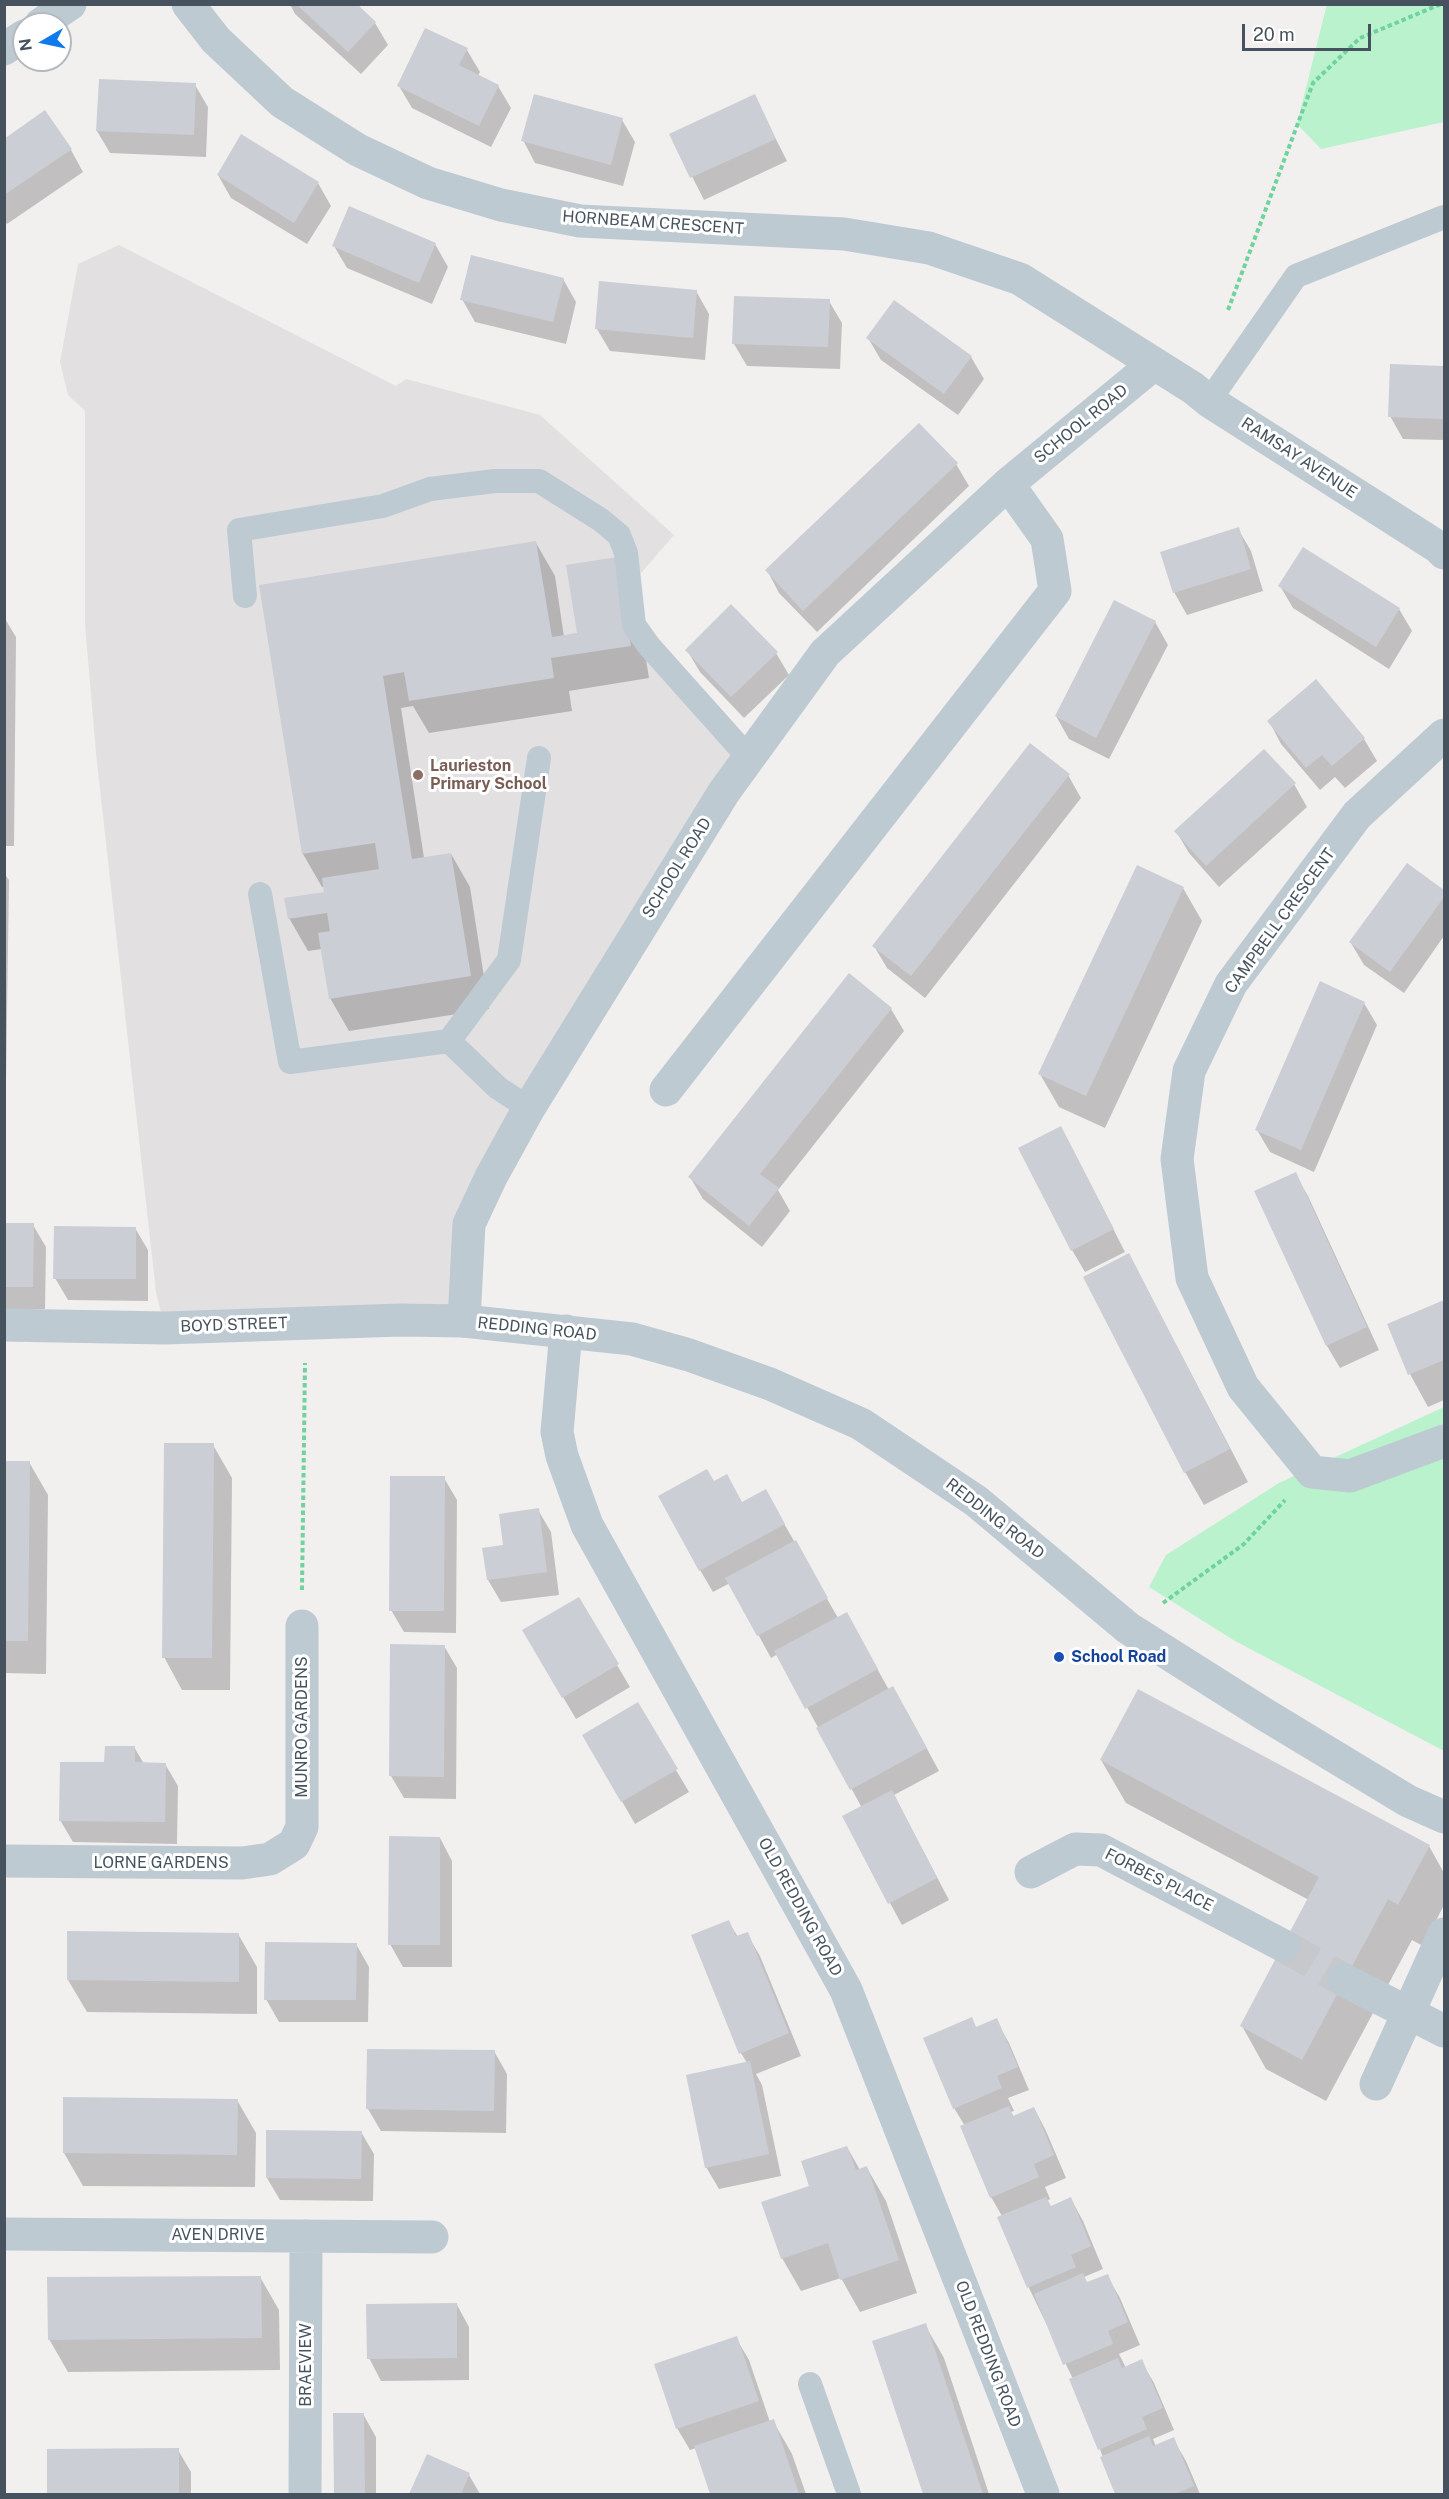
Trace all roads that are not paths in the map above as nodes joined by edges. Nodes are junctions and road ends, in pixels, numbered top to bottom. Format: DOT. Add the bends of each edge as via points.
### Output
graph roads {
  1 [pos="188,4"];
  2 [pos="1444,217"];
  3 [pos="1154,364"];
  4 [pos="1209,400"];
  5 [pos="1008,484"];
  6 [pos="1442,548"];
  7 [pos="245,596"];
  8 [pos="1444,735"];
  9 [pos="539,758"];
  10 [pos="749,758"];
  11 [pos="261,894"];
  12 [pos="448,1041"];
  13 [pos="666,1090"];
  14 [pos="529,1108"];
  15 [pos="464,1321"];
  16 [pos="4,1325"];
  17 [pos="566,1331"];
  18 [pos="1444,1441"];
  19 [pos="302,1626"];
  20 [pos="1444,1817"];
  21 [pos="302,1827"];
  22 [pos="4,1861"];
  23 [pos="1031,1872"];
  24 [pos="1444,1934"];
  25 [pos="1284,1946"];
  26 [pos="1344,1980"];
  27 [pos="1408,2014"];
  28 [pos="1444,2031"];
  29 [pos="1376,2084"];
  30 [pos="4,2234"];
  31 [pos="306,2236"];
  32 [pos="432,2237"];
  33 [pos="810,2384"];
  34 [pos="306,2494"];
  35 [pos="849,2494"];
  36 [pos="1043,2494"];
  1 -- 3 [label="street, HORNBEAM CRESCENT" via="216,40 282,102 358,150 428,183 501,205 580,221 844,234 929,248 1020,279"];
  2 -- 4 [label="lane" via="1296,276"];
  3 -- 4 [label="street, RAMSAY AVENUE"];
  3 -- 5 [label="street, SCHOOL ROAD"];
  4 -- 6 [label="street, RAMSAY AVENUE"];
  5 -- 10 [label="street, SCHOOL ROAD" via="825,653"];
  5 -- 13 [label="street" via="1047,539 1055,591"];
  7 -- 10 [label="lane" via="239,530 383,506 430,489 495,481 539,481 619,535 626,553 634,625"];
  8 -- 18 [label="street, CAMPBELL CRESCENT" via="1357,814 1231,984 1189,1071 1177,1158 1192,1278 1242,1387 1312,1472 1350,1476"];
  9 -- 12 [label="lane" via="509,960"];
  10 -- 14 [label="street, SCHOOL ROAD" via="724,792"];
  11 -- 12 [label="lane" via="290,1062"];
  12 -- 14 [label="lane" via="498,1088"];
  14 -- 15 [label="street, SCHOOL ROAD" via="470,1224"];
  15 -- 16 [label="street, BOYD STREET" via="165,1328"];
  15 -- 17 [label="street, REDDING ROAD"];
  17 -- 20 [label="street, REDDING ROAD" via="632,1339 689,1356 770,1383 861,1424 976,1501 1128,1628 1389,1790"];
  17 -- 36 [label="street, OLD REDDING ROAD" via="557,1432 587,1525 846,1990"];
  19 -- 21 [label="street, MUNRO GARDENS"];
  21 -- 22 [label="street, LORNE GARDENS" via="294,1844 270,1859 242,1863"];
  23 -- 25 [label="street, FORBES PLACE" via="1075,1849 1101,1850"];
  24 -- 27 [label="street"];
  26 -- 27 [label="street"];
  27 -- 28 [label="street"];
  27 -- 29 [label="street"];
  30 -- 31 [label="street, AVEN DRIVE"];
  31 -- 32 [label="street, AVEN DRIVE"];
  31 -- 34 [label="street, BRAEVIEW"];
  33 -- 35 [label="lane"];
}
